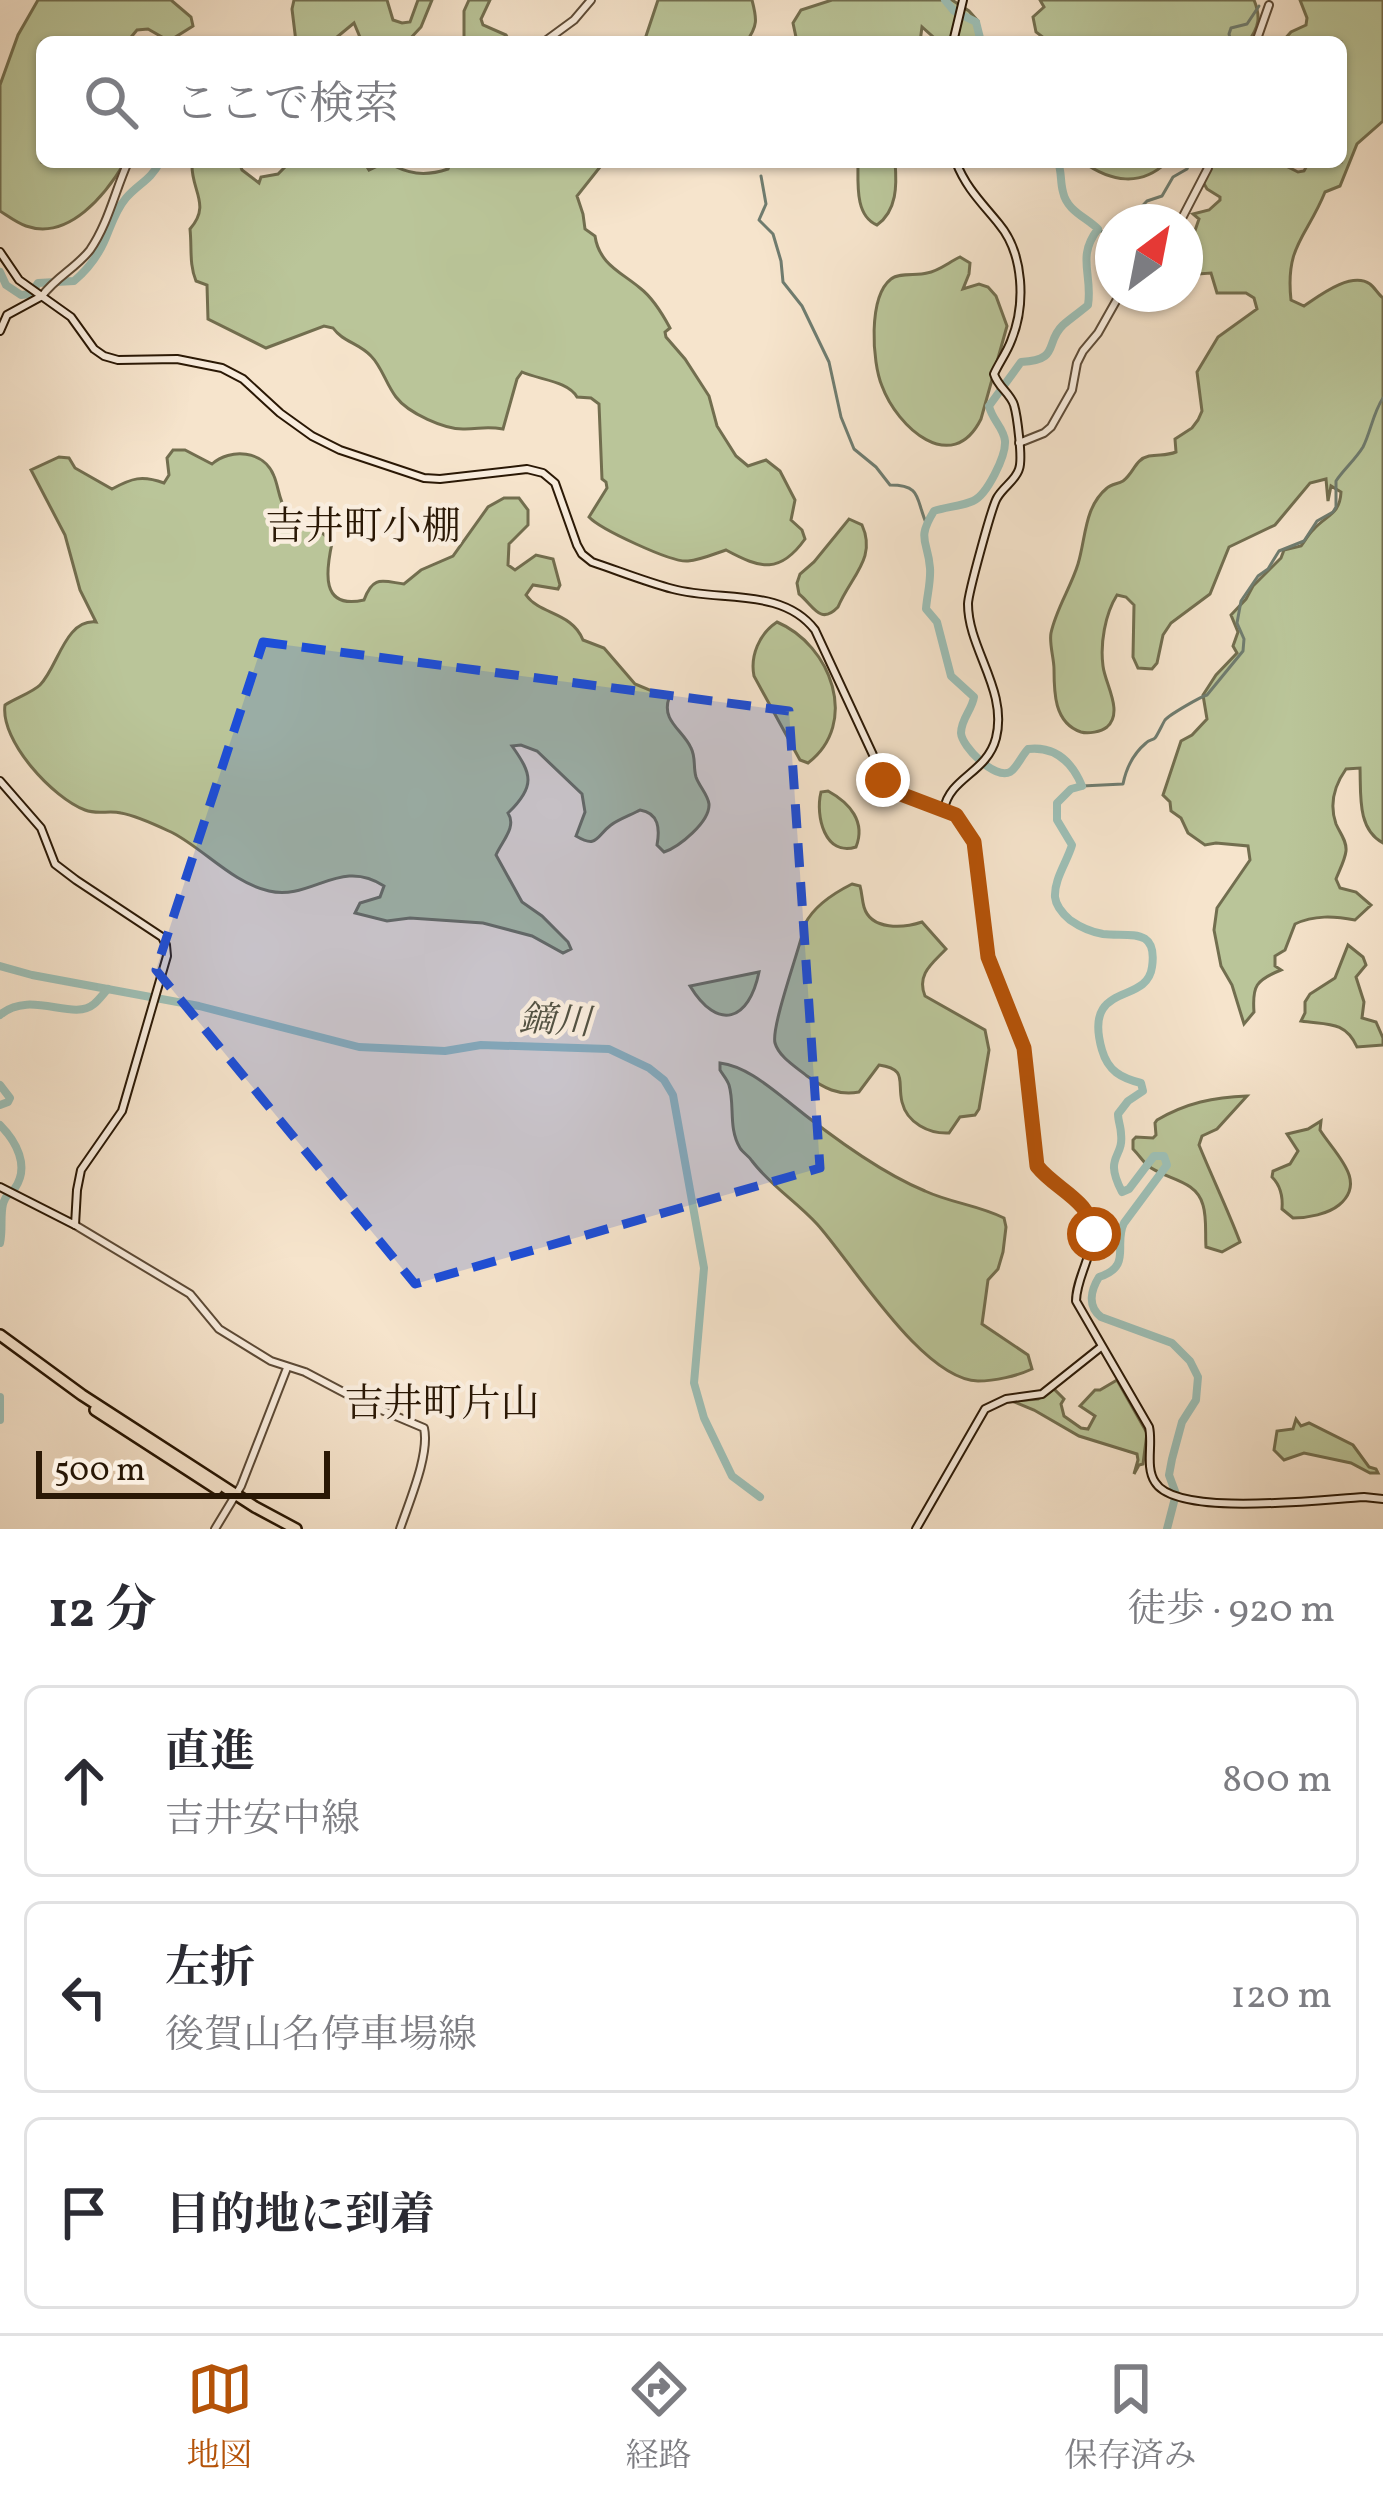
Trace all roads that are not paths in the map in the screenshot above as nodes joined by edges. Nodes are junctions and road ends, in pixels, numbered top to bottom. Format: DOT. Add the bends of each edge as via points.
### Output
graph roads {
  1 [pos="591,0"];
  2 [pos="963,0"];
  3 [pos="1269,5"];
  4 [pos="552,36"];
  5 [pos="953,36"];
  6 [pos="1258,36"];
  7 [pos="126,168"];
  8 [pos="959,168"];
  9 [pos="1208,168"];
  10 [pos="1189,204"];
  11 [pos="0,252"];
  12 [pos="42,296"];
  13 [pos="1110,312"];
  14 [pos="0,331"];
  15 [pos="1018,443"];
  16 [pos="0,781"];
  17 [pos="944,809"];
  18 [pos="3,1188"];
  19 [pos="75,1225"];
  20 [pos="0,1339"];
  21 [pos="1101,1347"];
  22 [pos="287,1368"];
  23 [pos="235,1497"];
  24 [pos="1383,1499"];
  25 [pos="214,1529"];
  26 [pos="283,1529"];
  27 [pos="296,1529"];
  28 [pos="400,1529"];
  29 [pos="916,1529"];
  1 -- 4 [label="main road"];
  2 -- 5 [label="main road"];
  3 -- 6 [label="main road"];
  7 -- 12 [label="main road" via="91,248"];
  8 -- 15 [label="main road" via="1007,235 1022,289 1012,340 995,370 1013,401"];
  9 -- 10 [label="main road"];
  11 -- 12 [label="main road"];
  12 -- 14 [label="main road" via="8,314"];
  12 -- 17 [label="main road" via="104,356 223,368 298,428 379,464 431,479 543,473 592,562 678,591 794,610 815,630 887,785"];
  13 -- 15 [label="main road" via="1083,351 1051,428"];
  15 -- 17 [label="main road" via="1019,470 994,502 968,598 998,732"];
  16 -- 19 [label="main road" via="41,828 56,864 166,945 122,1112 81,1170"];
  17 -- 21 [label="main road" via="976,848 988,957 1024,1048 1037,1166 1092,1221 1076,1301"];
  18 -- 19 [label="main road"];
  19 -- 22 [label="main road" via="185,1290 219,1329"];
  20 -- 23 [label="highway" via="79,1400"];
  21 -- 24 [label="main road" via="1149,1427 1151,1474 1171,1496 1212,1504"];
  21 -- 29 [label="main road" via="1042,1394 985,1409"];
  22 -- 23 [label="main road"];
  22 -- 28 [label="main road" via="424,1428"];
  23 -- 25 [label="main road"];
  23 -- 26 [label="highway"];
  23 -- 27 [label="highway"];
}
